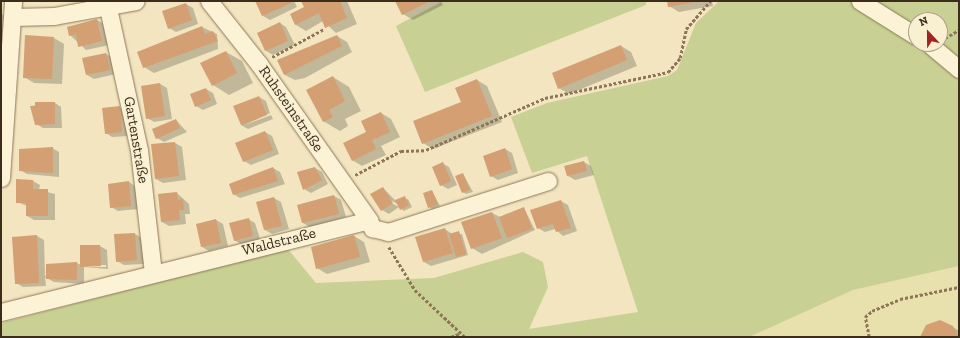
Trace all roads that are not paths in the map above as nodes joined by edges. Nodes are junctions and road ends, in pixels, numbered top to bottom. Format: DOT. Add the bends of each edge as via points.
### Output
graph roads {
  1 [pos="136,1"];
  2 [pos="208,1"];
  3 [pos="860,1"];
  4 [pos="108,8"];
  5 [pos="13,9"];
  6 [pos="908,31"];
  7 [pos="939,52"];
  8 [pos="959,69"];
  9 [pos="1,178"];
  10 [pos="548,181"];
  11 [pos="374,226"];
  12 [pos="153,273"];
  13 [pos="1,312"];
  1 -- 4 [label="street"];
  2 -- 11 [label="street, Ruhsteinstraße" via="259,64"];
  3 -- 6 [label="street"];
  4 -- 5 [label="street" via="54,16"];
  4 -- 12 [label="street, Gartenstraße" via="139,150"];
  5 -- 9 [label="street"];
  7 -- 8 [label="street"];
  10 -- 11 [label="street, Waldstraße" via="417,224"];
  11 -- 12 [label="street, Waldstraße"];
  12 -- 13 [label="street, Waldstraße"];
}
